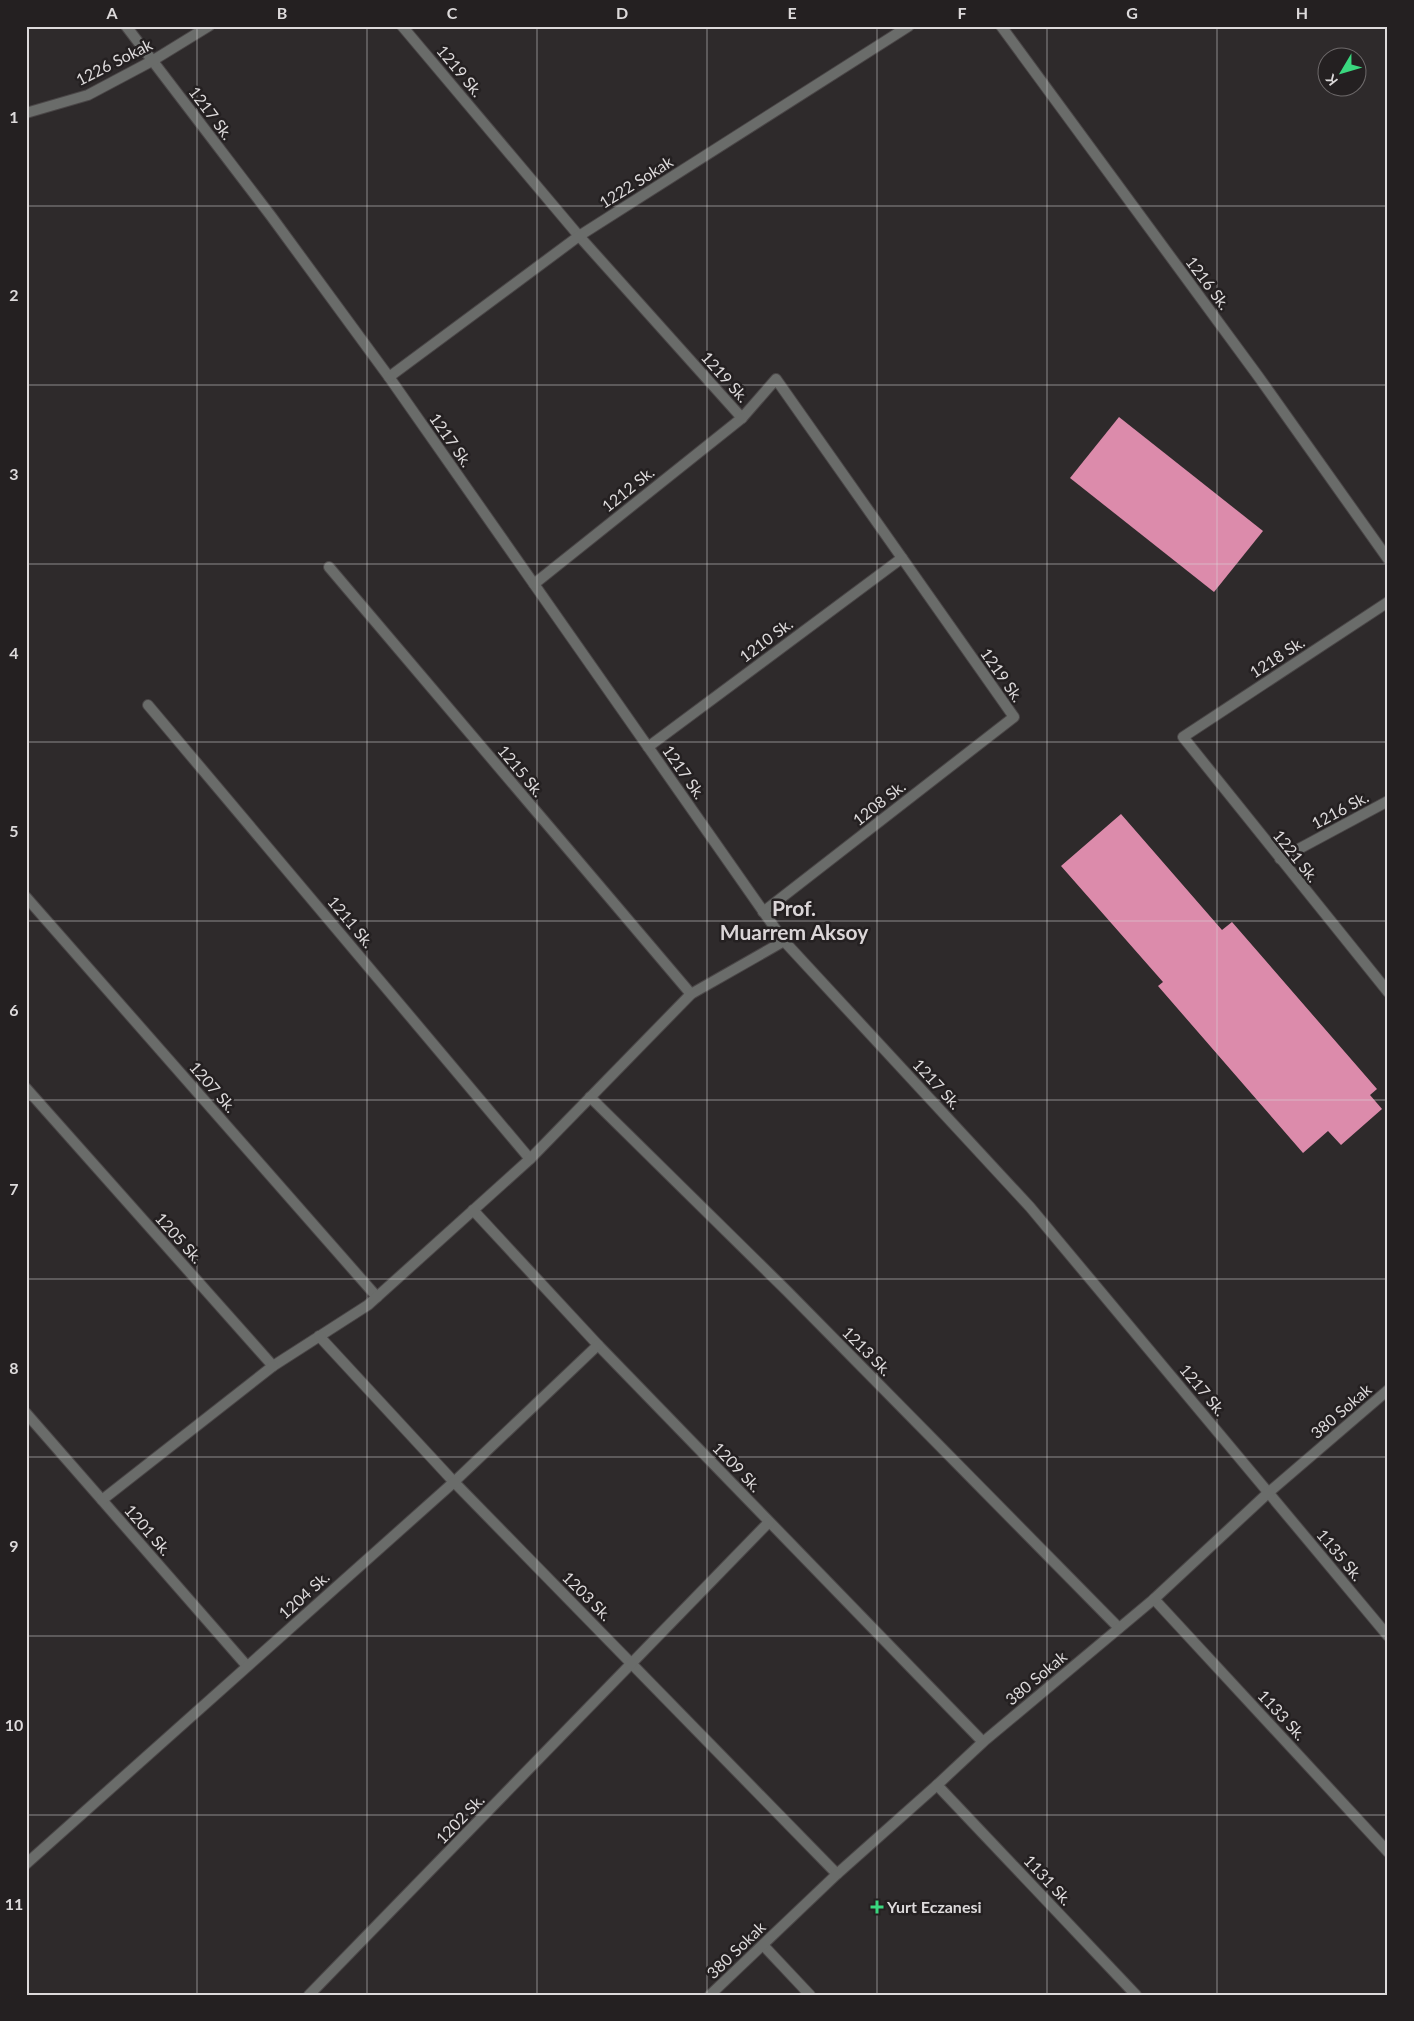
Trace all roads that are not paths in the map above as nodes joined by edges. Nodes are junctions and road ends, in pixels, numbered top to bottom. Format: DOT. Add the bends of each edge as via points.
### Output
graph roads {
  1 [pos="126,26"];
  2 [pos="209,26"];
  3 [pos="402,26"];
  4 [pos="909,26"];
  5 [pos="1001,26"];
  6 [pos="152,61"];
  7 [pos="26,113"];
  8 [pos="579,236"];
  9 [pos="389,377"];
  10 [pos="742,418"];
  11 [pos="902,558"];
  12 [pos="1388,559"];
  13 [pos="329,567"];
  14 [pos="534,584"];
  15 [pos="1388,602"];
  16 [pos="148,705"];
  17 [pos="1014,717"];
  18 [pos="1183,737"];
  19 [pos="648,747"];
  20 [pos="1388,801"];
  21 [pos="1280,859"];
  22 [pos="26,897"];
  23 [pos="763,912"];
  24 [pos="784,941"];
  25 [pos="1388,992"];
  26 [pos="691,994"];
  27 [pos="26,1088"];
  28 [pos="590,1097"];
  29 [pos="530,1159"];
  30 [pos="473,1210"];
  31 [pos="377,1297"];
  32 [pos="319,1336"];
  33 [pos="598,1345"];
  34 [pos="274,1366"];
  35 [pos="1388,1390"];
  36 [pos="26,1413"];
  37 [pos="454,1482"];
  38 [pos="1268,1492"];
  39 [pos="102,1500"];
  40 [pos="769,1522"];
  41 [pos="1154,1599"];
  42 [pos="1119,1628"];
  43 [pos="1388,1636"];
  44 [pos="633,1664"];
  45 [pos="247,1666"];
  46 [pos="982,1742"];
  47 [pos="938,1785"];
  48 [pos="1388,1852"];
  49 [pos="26,1864"];
  50 [pos="837,1874"];
  51 [pos="763,1945"];
  52 [pos="309,1995"];
  53 [pos="710,1995"];
  54 [pos="810,1995"];
  55 [pos="1136,1995"];
  1 -- 6 [label="street, 1217 Sk."];
  2 -- 6 [label="street, 1226 Sokak"];
  3 -- 8 [label="street, 1219 Sk."];
  4 -- 8 [label="street, 1222 Sokak"];
  5 -- 12 [label="street, 1216 Sk."];
  6 -- 7 [label="street, 1226 Sokak" via="88,94"];
  6 -- 9 [label="street, 1217 Sk."];
  8 -- 9 [label="street, 1222 Sokak"];
  8 -- 10 [label="street, 1219 Sk."];
  9 -- 14 [label="street, 1217 Sk."];
  10 -- 11 [label="street, 1219 Sk." via="776,379"];
  10 -- 14 [label="street, 1212 Sk."];
  11 -- 17 [label="street, 1219 Sk."];
  11 -- 19 [label="street, 1210 Sk."];
  13 -- 26 [label="street, 1215 Sk."];
  14 -- 19 [label="street, 1217 Sk."];
  15 -- 18 [label="street, 1218 Sk."];
  16 -- 29 [label="street, 1211 Sk."];
  17 -- 23 [label="street, 1208 Sk."];
  18 -- 21 [label="street, 1221 Sk."];
  19 -- 23 [label="street, 1217 Sk."];
  20 -- 21 [label="street, 1216 Sk."];
  21 -- 25 [label="street, 1221 Sk."];
  22 -- 31 [label="street, 1207 Sk."];
  23 -- 24 [label="street, 1217 Sk."];
  24 -- 26 [label="street"];
  24 -- 38 [label="street, 1217 Sk." via="1030,1207"];
  26 -- 28 [label="street"];
  27 -- 34 [label="street, 1205 Sk."];
  28 -- 29 [label="street"];
  28 -- 42 [label="street, 1213 Sk." via="787,1291"];
  29 -- 30 [label="street"];
  30 -- 31 [label="street"];
  30 -- 33 [label="street, 1209 Sk."];
  31 -- 32 [label="street"];
  32 -- 34 [label="street"];
  32 -- 37 [label="street, 1203 Sk."];
  33 -- 37 [label="street, 1204 Sk."];
  33 -- 40 [label="street, 1209 Sk."];
  34 -- 39 [label="street"];
  35 -- 38 [label="street, 380 Sokak"];
  36 -- 39 [label="street, 1201 Sk."];
  37 -- 44 [label="street, 1203 Sk."];
  37 -- 45 [label="street, 1204 Sk."];
  38 -- 41 [label="street, 380 Sokak"];
  38 -- 43 [label="street, 1135 Sk."];
  39 -- 45 [label="street, 1201 Sk."];
  40 -- 44 [label="street, 1202 Sk."];
  40 -- 46 [label="street, 1209 Sk."];
  41 -- 42 [label="street, 380 Sokak"];
  41 -- 48 [label="street, 1133 Sk."];
  42 -- 46 [label="street, 380 Sokak"];
  44 -- 50 [label="street, 1203 Sk."];
  44 -- 52 [label="street, 1202 Sk."];
  45 -- 49 [label="street, 1204 Sk."];
  46 -- 47 [label="street, 380 Sokak"];
  47 -- 50 [label="street, 380 Sokak"];
  47 -- 55 [label="street, 1131 Sk."];
  50 -- 51 [label="street, 380 Sokak"];
  51 -- 53 [label="street, 380 Sokak"];
  51 -- 54 [label="street"];
}
